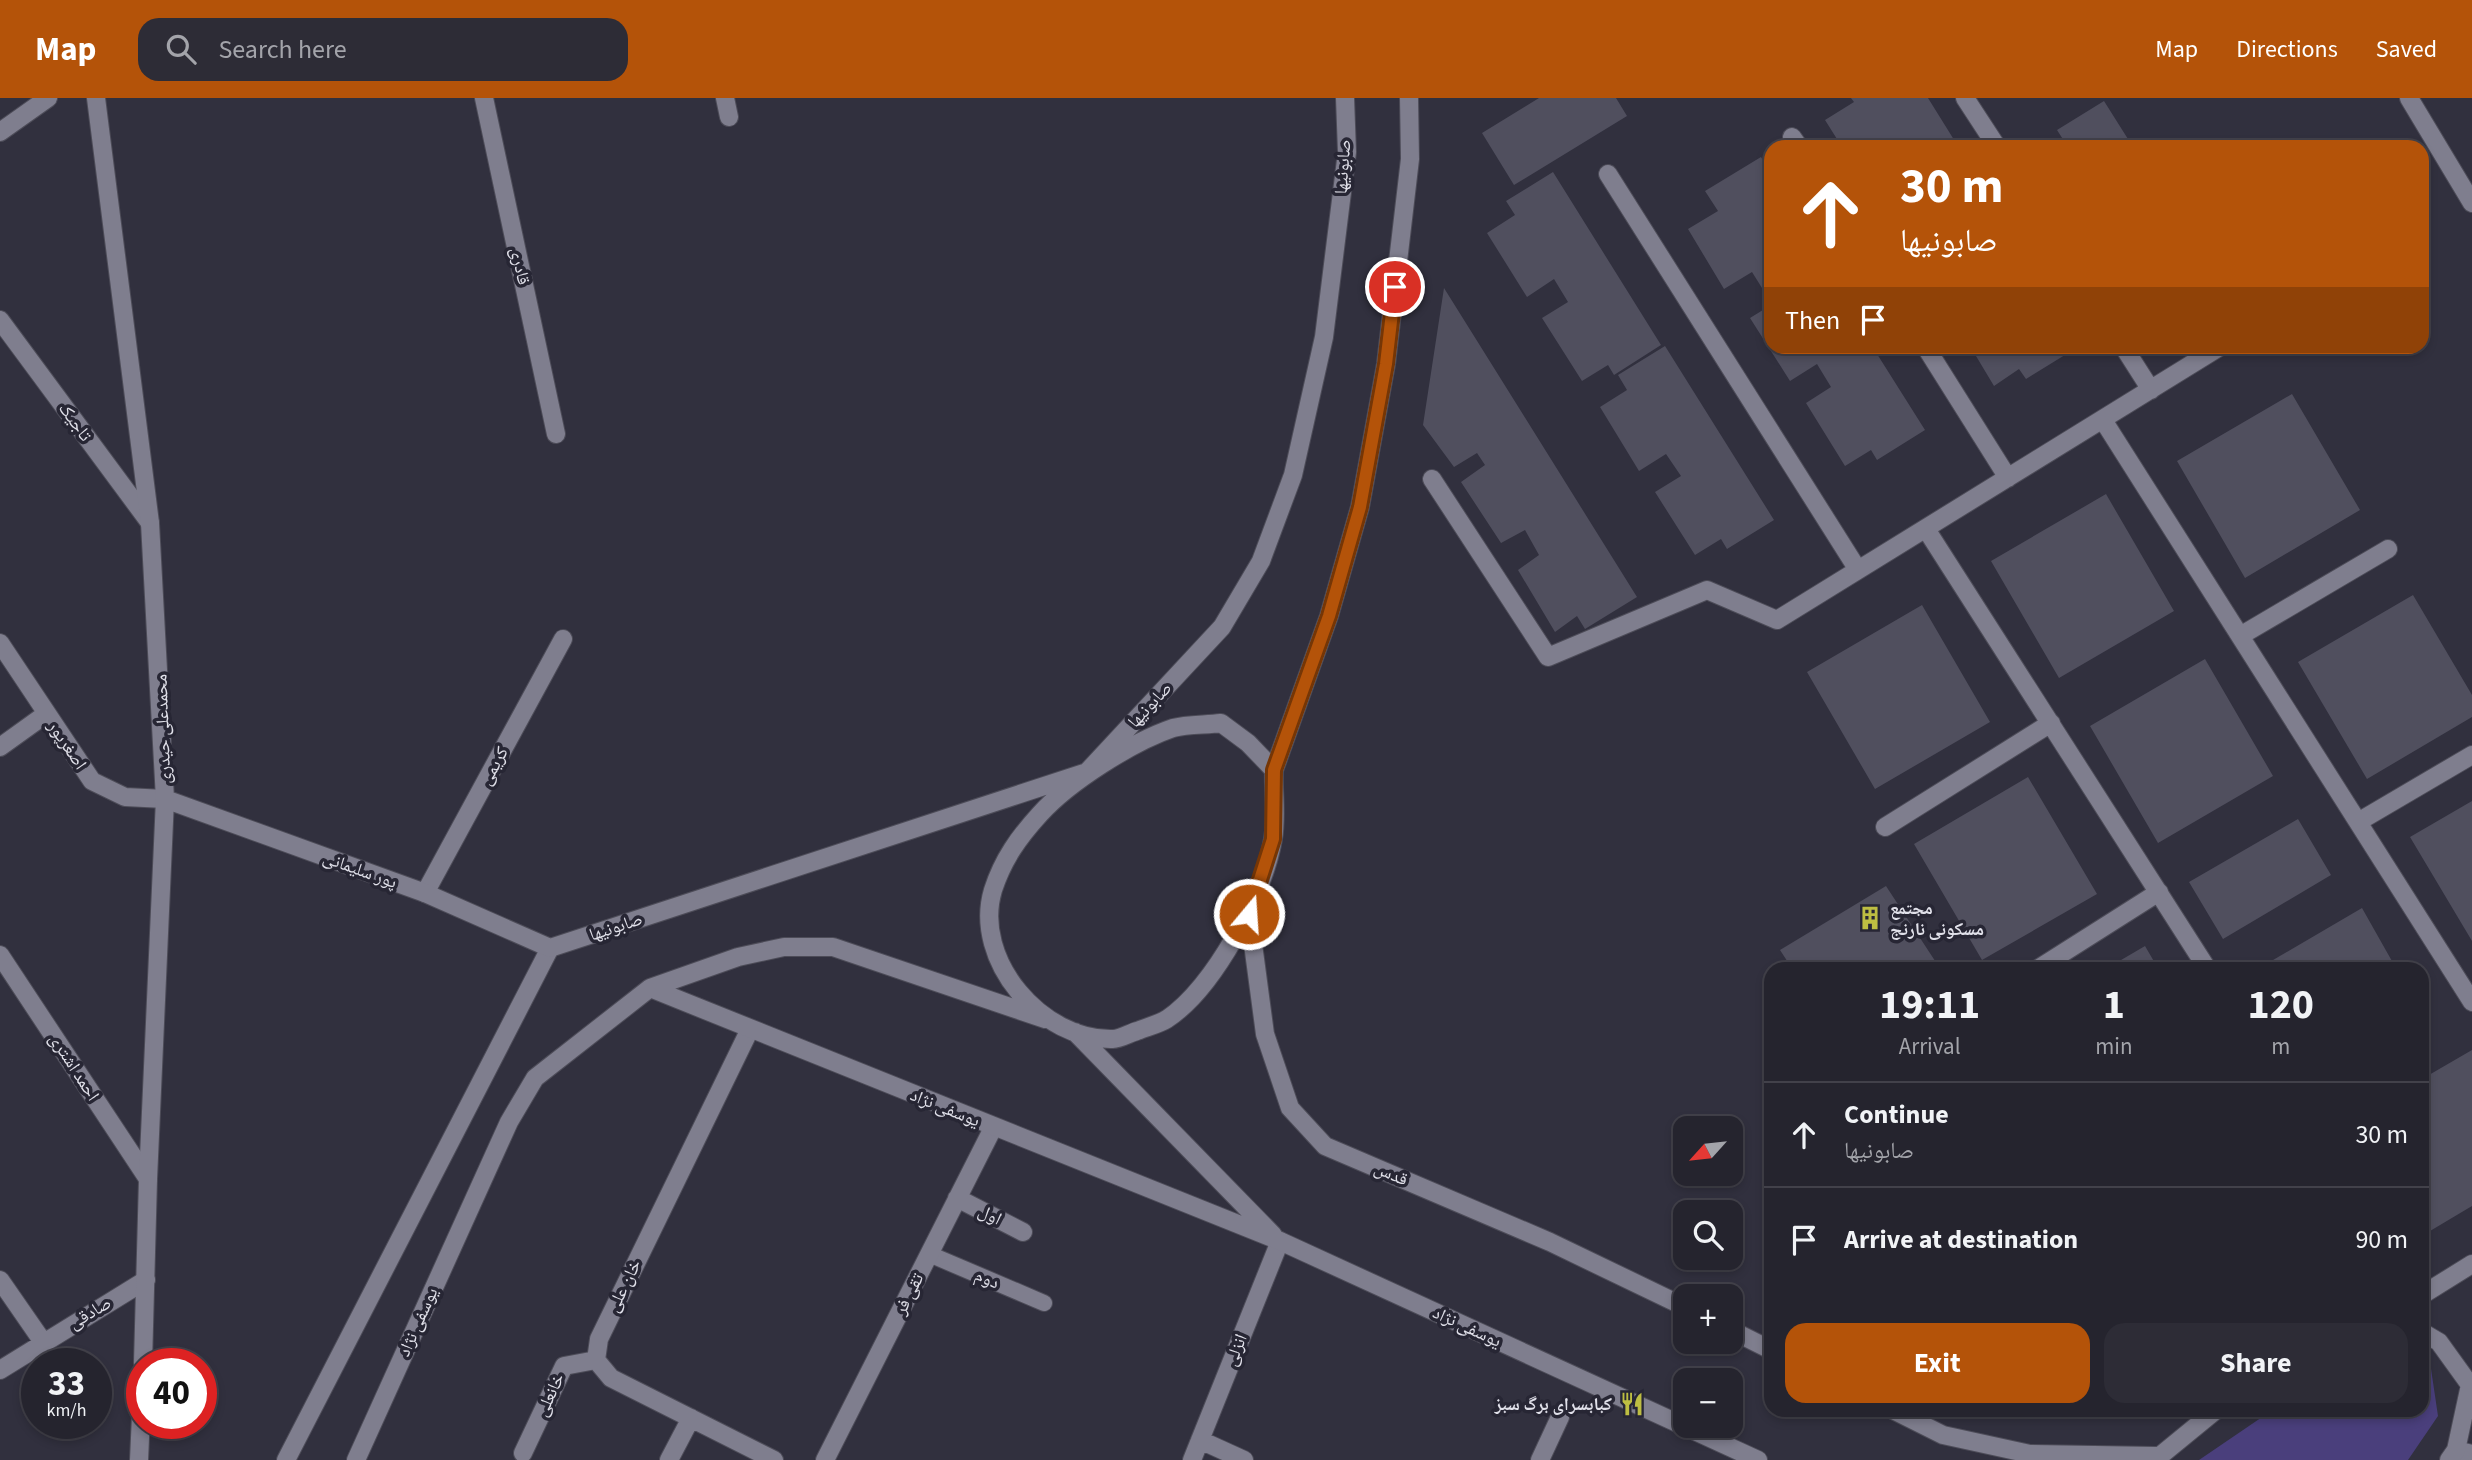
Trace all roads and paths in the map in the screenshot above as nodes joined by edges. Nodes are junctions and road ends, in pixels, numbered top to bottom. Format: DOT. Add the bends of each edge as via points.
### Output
graph roads {
  1 [pos="48,98"];
  2 [pos="96,98"];
  3 [pos="484,98"];
  4 [pos="725,98"];
  5 [pos="1345,98"];
  6 [pos="1409,98"];
  7 [pos="1965,98"];
  8 [pos="2409,98"];
  9 [pos="729,117"];
  10 [pos="0,132"];
  11 [pos="1992,140"];
  12 [pos="1608,174"];
  13 [pos="2472,203"];
  14 [pos="0,320"];
  15 [pos="1930,354"];
  16 [pos="2128,354"];
  17 [pos="2208,354"];
  18 [pos="2151,390"];
  19 [pos="2103,419"];
  20 [pos="556,434"];
  21 [pos="2008,478"];
  22 [pos="1432,479"];
  23 [pos="150,523"];
  24 [pos="1926,529"];
  25 [pos="2388,549"];
  26 [pos="1858,570"];
  27 [pos="2240,636"];
  28 [pos="563,639"];
  29 [pos="0,643"];
  30 [pos="46,714"];
  31 [pos="2051,723"];
  32 [pos="0,747"];
  33 [pos="2472,755"];
  34 [pos="1274,770"];
  35 [pos="1087,772"];
  36 [pos="166,799"];
  37 [pos="2358,822"];
  38 [pos="1885,827"];
  39 [pos="2159,892"];
  40 [pos="425,893"];
  41 [pos="1249,914"];
  42 [pos="550,948"];
  43 [pos="0,956"];
  44 [pos="2049,962"];
  45 [pos="2203,962"];
  46 [pos="650,988"];
  47 [pos="2472,1002"];
  48 [pos="1050,1021"];
  49 [pos="750,1029"];
  50 [pos="1075,1032"];
  51 [pos="993,1128"];
  52 [pos="148,1180"];
  53 [pos="957,1198"];
  54 [pos="1023,1232"];
  55 [pos="1280,1241"];
  56 [pos="929,1254"];
  57 [pos="2472,1265"];
  58 [pos="0,1280"];
  59 [pos="146,1280"];
  60 [pos="2429,1291"];
  61 [pos="1673,1301"];
  62 [pos="1044,1303"];
  63 [pos="1743,1336"];
  64 [pos="2429,1336"];
  65 [pos="43,1342"];
  66 [pos="1764,1346"];
  67 [pos="144,1348"];
  68 [pos="596,1360"];
  69 [pos="0,1370"];
  70 [pos="2471,1383"];
  71 [pos="1560,1417"];
  72 [pos="1907,1417"];
  73 [pos="2207,1417"];
  74 [pos="691,1418"];
  75 [pos="140,1439"];
  76 [pos="1200,1440"];
  77 [pos="523,1453"];
  78 [pos="2459,1455"];
  79 [pos="2156,1458"];
  80 [pos="139,1460"];
  81 [pos="286,1460"];
  82 [pos="356,1460"];
  83 [pos="669,1460"];
  84 [pos="774,1460"];
  85 [pos="825,1460"];
  86 [pos="1192,1460"];
  87 [pos="1244,1460"];
  88 [pos="1540,1460"];
  89 [pos="1758,1460"];
  1 -- 10 [label="street"];
  2 -- 23 [label="street, محمدعلی حیدری"];
  3 -- 20 [label="street, قادری"];
  4 -- 9 [label="street"];
  5 -- 35 [label="street, صابونیها" via="1347,152 1324,337 1293,474 1261,561 1222,627"];
  6 -- 34 [label="street" via="1410,159 1390,337 1360,507 1329,616"];
  7 -- 11 [label="street"];
  8 -- 13 [label="street"];
  12 -- 26 [label="street"];
  14 -- 23 [label="street, تاجیک"];
  15 -- 21 [label="street"];
  16 -- 18 [label="street"];
  17 -- 18 [label="street"];
  18 -- 19 [label="street"];
  19 -- 21 [label="street"];
  19 -- 27 [label="street"];
  21 -- 24 [label="street"];
  22 -- 26 [label="street" via="1548,657 1707,590 1777,620"];
  23 -- 36 [label="street, محمدعلی حیدری"];
  24 -- 26 [label="street"];
  24 -- 31 [label="street"];
  25 -- 27 [label="street"];
  27 -- 37 [label="street"];
  28 -- 40 [label="street, کریمی"];
  29 -- 30 [label="street, اصغرپور"];
  30 -- 32 [label="street"];
  30 -- 36 [label="street, اصغرپور" via="92,782 125,797"];
  31 -- 38 [label="street"];
  31 -- 39 [label="street"];
  33 -- 37 [label="street"];
  34 -- 35 [label="street" via="1221,723 1174,728"];
  34 -- 41 [label="street" via="1273,839"];
  35 -- 42 [label="street, صابونیها"];
  35 -- 48 [label="street" via="1012,846 992,892 991,926 999,964 1021,995"];
  36 -- 40 [label="street, پور سلیمانی"];
  36 -- 52 [label="street, محمدعلی حیدری"];
  37 -- 47 [label="street"];
  39 -- 44 [label="street"];
  39 -- 45 [label="street"];
  40 -- 42 [label="street, پور سلیمانی"];
  41 -- 50 [label="street" via="1202,986 1167,1019 1114,1040"];
  41 -- 61 [label="street, قدس" via="1265,1034 1290,1108 1325,1146 1550,1242"];
  42 -- 81 [label="street"];
  43 -- 52 [label="street, احمد اشتری"];
  46 -- 48 [label="street" via="738,957 784,947 833,947"];
  46 -- 49 [label="street, یوسفی نژاد"];
  46 -- 82 [label="street, یوسفی نژاد" via="535,1078 509,1122"];
  48 -- 50 [label="street"];
  49 -- 51 [label="street, یوسفی نژاد"];
  49 -- 68 [label="street, خان علی" via="599,1339"];
  50 -- 55 [label="street"];
  51 -- 53 [label="street, تقی فر"];
  51 -- 55 [label="street, یوسفی نژاد"];
  52 -- 59 [label="street, محمدعلی حیدری"];
  53 -- 54 [label="street, اول"];
  53 -- 56 [label="street, تقی فر"];
  55 -- 76 [label="street, انزلی"];
  55 -- 89 [label="street, یوسفی نژاد"];
  56 -- 62 [label="lane, دوم"];
  56 -- 85 [label="street, تقی فر"];
  57 -- 60 [label="street"];
  58 -- 65 [label="street"];
  59 -- 65 [label="street, صادقی"];
  59 -- 67 [label="street, محمدعلی حیدری"];
  63 -- 66 [label="street"];
  64 -- 70 [label="street" via="2439,1342"];
  65 -- 69 [label="street, صادقی"];
  68 -- 74 [label="street" via="611,1378"];
  68 -- 77 [label="street, خانعلی" via="564,1366"];
  70 -- 78 [label="street"];
  71 -- 88 [label="street"];
  72 -- 79 [label="street" via="1943,1435 2031,1454"];
  73 -- 79 [label="street"];
  74 -- 83 [label="street"];
  74 -- 84 [label="street"];
  75 -- 80 [label="street"];
  76 -- 86 [label="street, انزلی"];
  76 -- 87 [label="street"];
}
